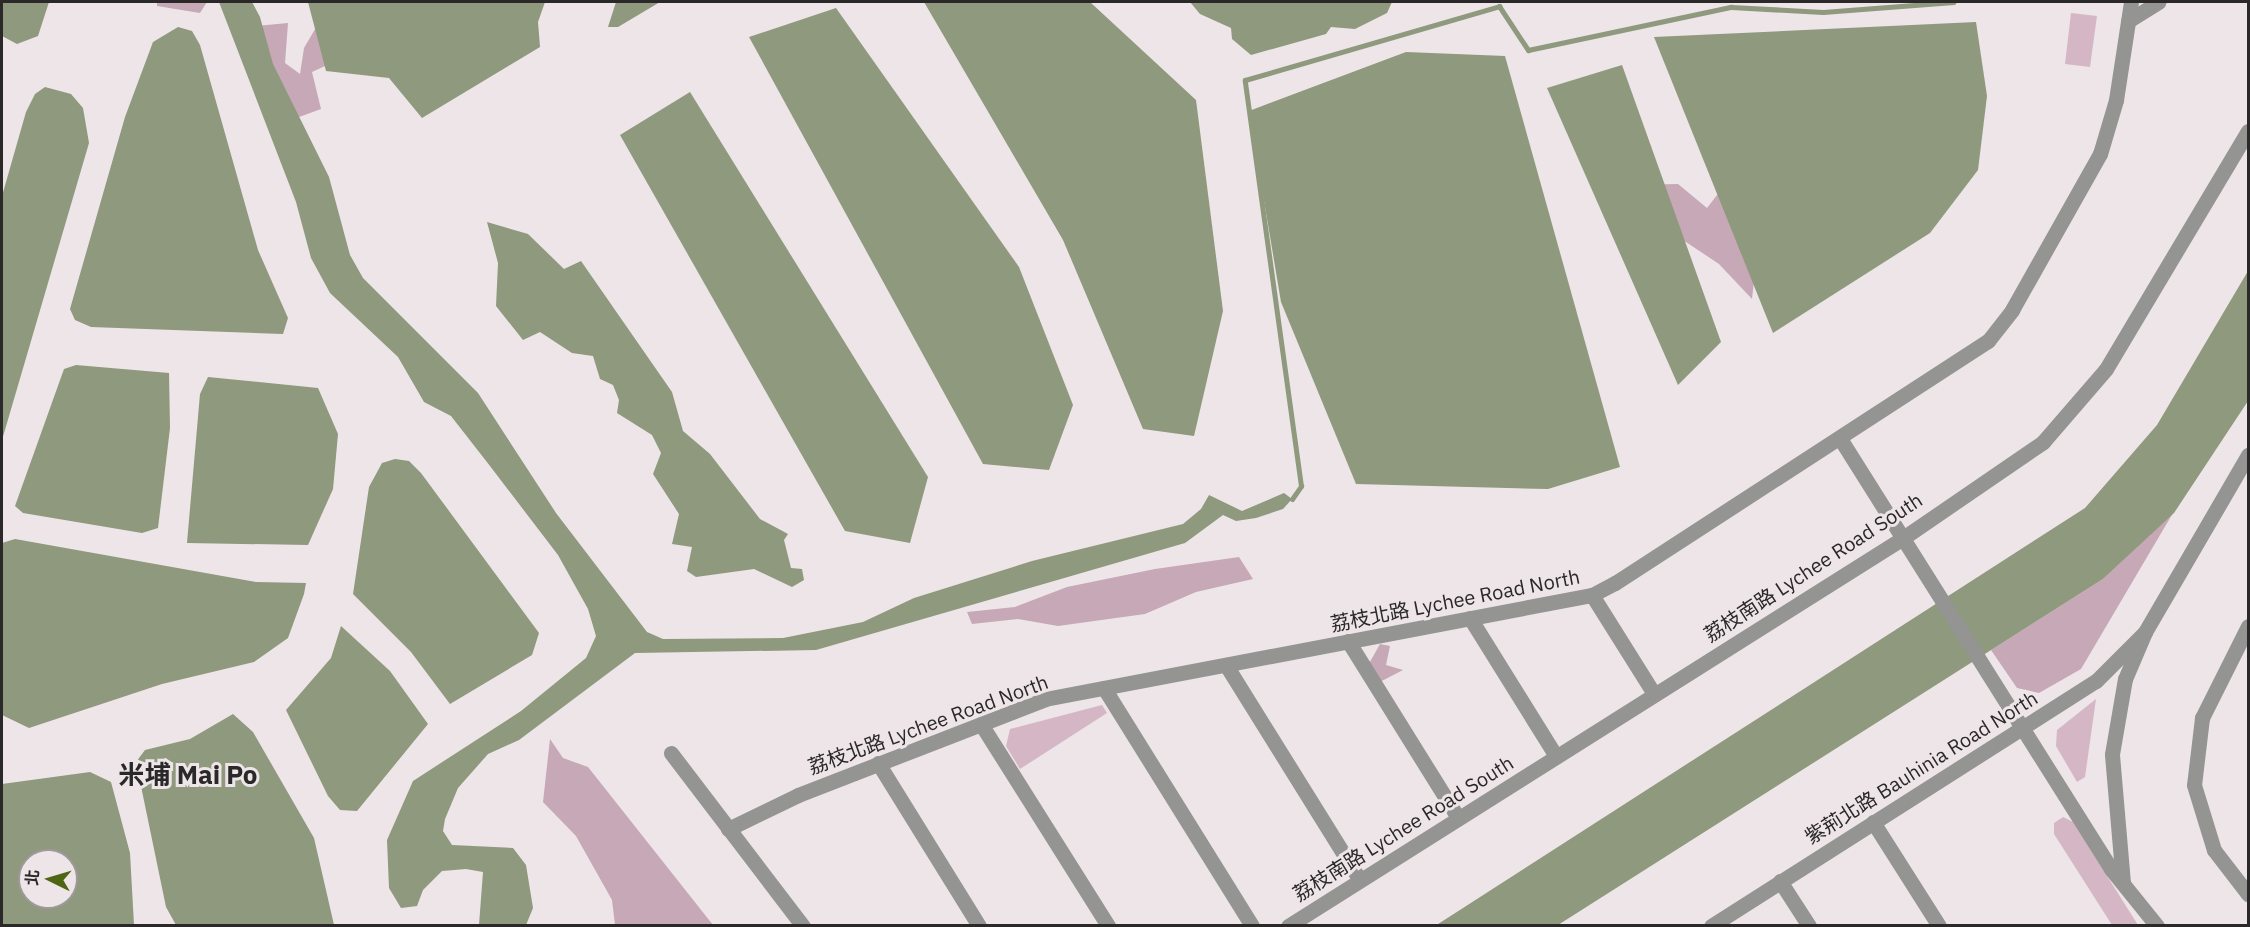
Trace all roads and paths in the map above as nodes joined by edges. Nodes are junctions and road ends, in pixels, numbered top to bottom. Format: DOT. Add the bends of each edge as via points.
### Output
graph roads {
  1 [pos="2131,2"];
  2 [pos="2159,2"];
  3 [pos="2128,21"];
  4 [pos="2248,131"];
  5 [pos="1841,440"];
  6 [pos="2248,455"];
  7 [pos="1902,538"];
  8 [pos="1592,595"];
  9 [pos="1470,618"];
  10 [pos="2248,626"];
  11 [pos="2145,632"];
  12 [pos="1348,641"];
  13 [pos="1226,665"];
  14 [pos="1104,688"];
  15 [pos="1654,694"];
  16 [pos="981,724"];
  17 [pos="2022,727"];
  18 [pos="670,753"];
  19 [pos="1556,756"];
  20 [pos="878,763"];
  21 [pos="1458,818"];
  22 [pos="1873,822"];
  23 [pos="728,829"];
  24 [pos="1360,880"];
  25 [pos="1780,881"];
  26 [pos="2123,886"];
  27 [pos="2248,894"];
  28 [pos="803,926"];
  29 [pos="979,926"];
  30 [pos="1108,926"];
  31 [pos="1252,926"];
  32 [pos="1288,926"];
  33 [pos="1711,926"];
  34 [pos="1809,926"];
  35 [pos="1939,926"];
  36 [pos="2157,926"];
  1 -- 3 [label="street, 荔枝北路 Lychee Road North"];
  2 -- 3 [label="street"];
  3 -- 5 [label="street, 荔枝北路 Lychee Road North" via="2114,109 2100,154 2012,310 1973,355"];
  4 -- 7 [label="street, 荔枝南路 Lychee Road South" via="2089,395 2043,442"];
  5 -- 7 [label="street"];
  5 -- 8 [label="street, 荔枝北路 Lychee Road North"];
  6 -- 11 [label="street"];
  7 -- 15 [label="street, 荔枝南路 Lychee Road South"];
  7 -- 17 [label="street"];
  8 -- 9 [label="street, 荔枝北路 Lychee Road North"];
  8 -- 15 [label="street"];
  9 -- 12 [label="street, 荔枝北路 Lychee Road North"];
  9 -- 19 [label="street"];
  10 -- 27 [label="street" via="2202,718 2194,774 2201,819 2214,850"];
  11 -- 17 [label="street, 紫荊北路 Bauhinia Road North" via="2096,681"];
  11 -- 26 [label="street" via="2125,679 2114,729 2112,780"];
  12 -- 13 [label="street, 荔枝北路 Lychee Road North"];
  12 -- 21 [label="street"];
  13 -- 14 [label="street, 荔枝北路 Lychee Road North"];
  13 -- 24 [label="street"];
  14 -- 16 [label="street, 荔枝北路 Lychee Road North" via="1046,699"];
  14 -- 31 [label="street"];
  15 -- 19 [label="street, 荔枝南路 Lychee Road South"];
  16 -- 20 [label="street, 荔枝北路 Lychee Road North"];
  16 -- 30 [label="street"];
  17 -- 22 [label="street, 紫荊北路 Bauhinia Road North"];
  17 -- 26 [label="street"];
  18 -- 23 [label="street"];
  19 -- 21 [label="street, 荔枝南路 Lychee Road South"];
  20 -- 23 [label="street, 荔枝北路 Lychee Road North"];
  20 -- 29 [label="street"];
  21 -- 24 [label="street, 荔枝南路 Lychee Road South"];
  22 -- 25 [label="street, 紫荊北路 Bauhinia Road North"];
  22 -- 35 [label="street"];
  23 -- 28 [label="street"];
  24 -- 32 [label="street, 荔枝南路 Lychee Road South"];
  25 -- 33 [label="street, 紫荊北路 Bauhinia Road North"];
  25 -- 34 [label="street"];
  26 -- 36 [label="street"];
}
